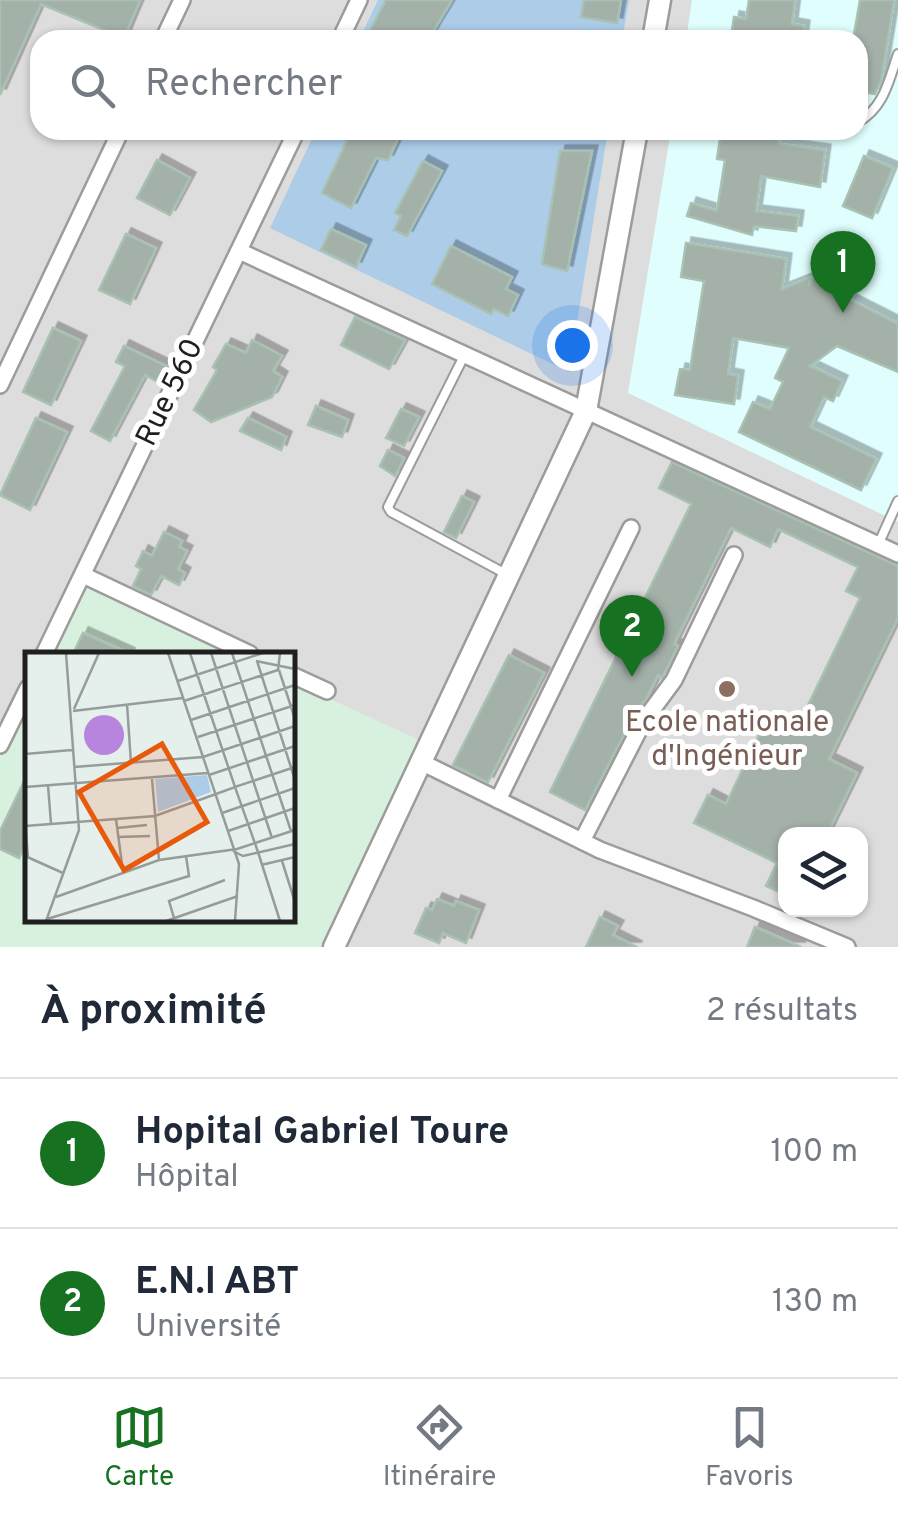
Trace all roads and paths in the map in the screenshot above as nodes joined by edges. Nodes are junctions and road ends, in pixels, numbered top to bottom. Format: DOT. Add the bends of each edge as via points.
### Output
graph roads {
  1 [pos="182,0"];
  2 [pos="359,0"];
  3 [pos="660,0"];
  4 [pos="168,30"];
  5 [pos="345,30"];
  6 [pos="655,30"];
  7 [pos="898,54"];
  8 [pos="868,116"];
  9 [pos="115,140"];
  10 [pos="292,140"];
  11 [pos="635,140"];
  12 [pos="240,252"];
  13 [pos="6,355"];
  14 [pos="464,356"];
  15 [pos="0,385"];
  16 [pos="586,411"];
  17 [pos="898,501"];
  18 [pos="632,528"];
  19 [pos="878,545"];
  20 [pos="898,554"];
  21 [pos="734,555"];
  22 [pos="83,575"];
  23 [pos="508,575"];
  24 [pos="45,652"];
  25 [pos="246,652"];
  26 [pos="295,676"];
  27 [pos="328,691"];
  28 [pos="25,694"];
  29 [pos="0,744"];
  30 [pos="420,761"];
  31 [pos="498,800"];
  32 [pos="582,841"];
  33 [pos="334,947"];
  34 [pos="848,947"];
  1 -- 4 [label="street"];
  2 -- 5 [label="street"];
  3 -- 6 [label="street"];
  7 -- 8 [label="lane" via="880,104"];
  9 -- 13 [label="street"];
  10 -- 12 [label="street, Rue 560"];
  11 -- 16 [label="street"];
  12 -- 14 [label="street"];
  12 -- 22 [label="street, Rue 560"];
  13 -- 15 [label="street"];
  14 -- 16 [label="street"];
  14 -- 23 [label="lane" via="388,507"];
  16 -- 19 [label="street"];
  16 -- 23 [label="street"];
  17 -- 19 [label="lane"];
  18 -- 31 [label="street"];
  19 -- 20 [label="street"];
  21 -- 32 [label="street" via="674,680 643,722"];
  22 -- 24 [label="street, Rue 560"];
  22 -- 25 [label="street"];
  23 -- 30 [label="street"];
  26 -- 27 [label="street"];
  28 -- 29 [label="street"];
  30 -- 31 [label="street"];
  30 -- 33 [label="street"];
  31 -- 32 [label="street"];
  32 -- 34 [label="street"];
}
